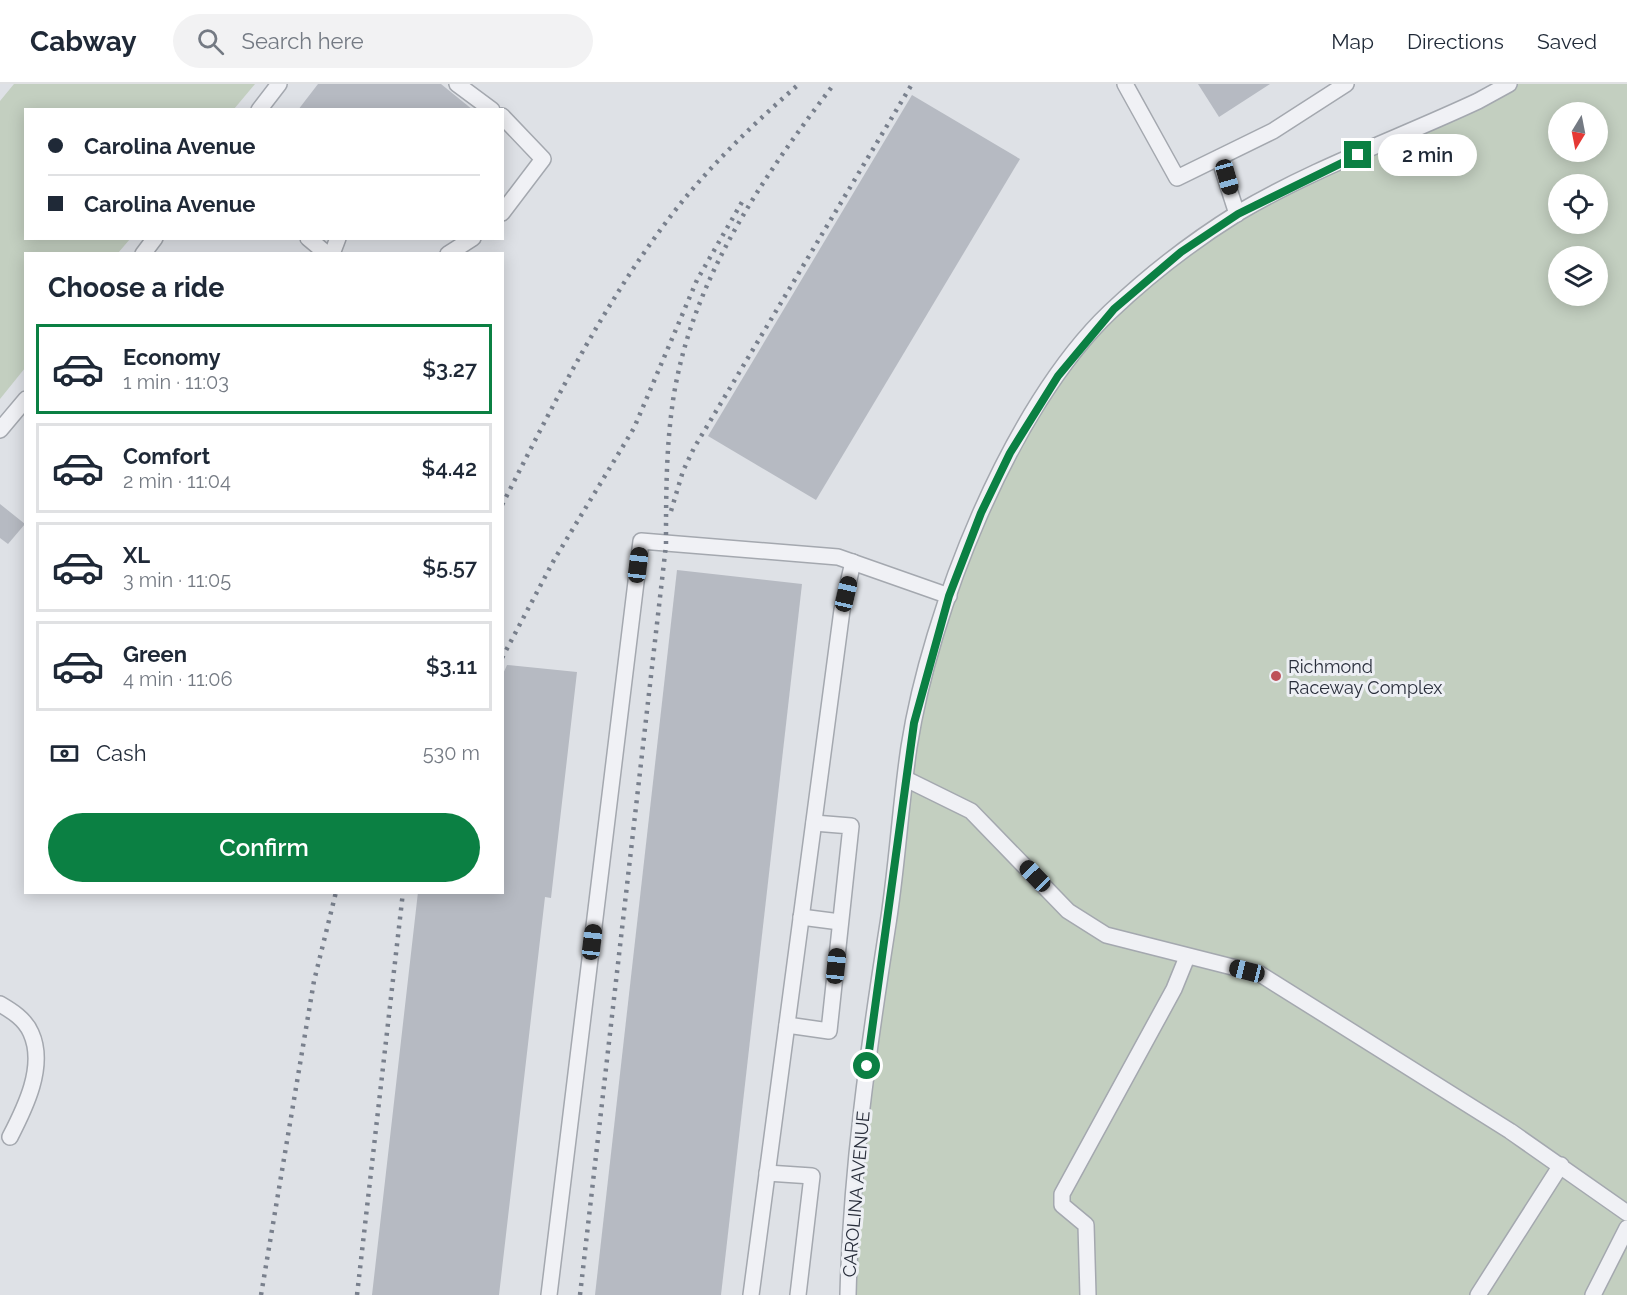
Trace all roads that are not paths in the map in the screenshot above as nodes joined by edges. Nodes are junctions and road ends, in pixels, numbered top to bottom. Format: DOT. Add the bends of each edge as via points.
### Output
graph roads {
  1 [pos="279,84"];
  2 [pos="457,84"];
  3 [pos="1125,84"];
  4 [pos="1346,84"];
  5 [pos="1509,84"];
  6 [pos="261,108"];
  7 [pos="489,108"];
  8 [pos="504,118"];
  9 [pos="1219,158"];
  10 [pos="504,210"];
  11 [pos="1238,214"];
  12 [pos="310,240"];
  13 [pos="470,240"];
  14 [pos="325,252"];
  15 [pos="451,252"];
  16 [pos="24,401"];
  17 [pos="0,430"];
  18 [pos="853,562"];
  19 [pos="949,596"];
  20 [pos="906,779"];
  21 [pos="814,823"];
  22 [pos="801,917"];
  23 [pos="840,922"];
  24 [pos="1187,957"];
  25 [pos="0,1004"];
  26 [pos="787,1025"];
  27 [pos="10,1137"];
  28 [pos="1561,1165"];
  29 [pos="767,1173"];
  30 [pos="1627,1213"];
  31 [pos="1627,1228"];
  32 [pos="549,1295"];
  33 [pos="751,1295"];
  34 [pos="798,1295"];
  35 [pos="848,1295"];
  36 [pos="1088,1295"];
  37 [pos="1478,1295"];
  38 [pos="1593,1295"];
  1 -- 6 [label="street"];
  2 -- 7 [label="street"];
  3 -- 9 [label="street" via="1177,178"];
  4 -- 9 [label="street" via="1273,131"];
  5 -- 11 [label="street, CAROLINA AVENUE"];
  8 -- 10 [label="street" via="543,159"];
  9 -- 11 [label="street"];
  11 -- 19 [label="street, CAROLINA AVENUE" via="1163,267 1114,309 1079,348 1010,453 981,513"];
  12 -- 14 [label="street"];
  13 -- 15 [label="street"];
  16 -- 17 [label="street"];
  18 -- 19 [label="street"];
  18 -- 21 [label="street" via="842,610"];
  18 -- 32 [label="street" via="838,557 641,541"];
  19 -- 20 [label="street, CAROLINA AVENUE" via="914,723"];
  20 -- 24 [label="street" via="971,811 1068,910 1106,935"];
  20 -- 35 [label="street, CAROLINA AVENUE" via="855,1172"];
  21 -- 22 [label="street"];
  21 -- 23 [label="street" via="851,826"];
  22 -- 23 [label="street"];
  22 -- 26 [label="street"];
  23 -- 26 [label="street" via="829,1031"];
  24 -- 28 [label="street" via="1260,974"];
  24 -- 36 [label="street" via="1174,989 1062,1194 1062,1205 1086,1225"];
  25 -- 27 [label="street" via="25,1023 34,1048 30,1094"];
  26 -- 29 [label="street"];
  28 -- 30 [label="street"];
  28 -- 37 [label="street"];
  29 -- 33 [label="street"];
  29 -- 34 [label="street" via="812,1176"];
  31 -- 38 [label="street"];
}
